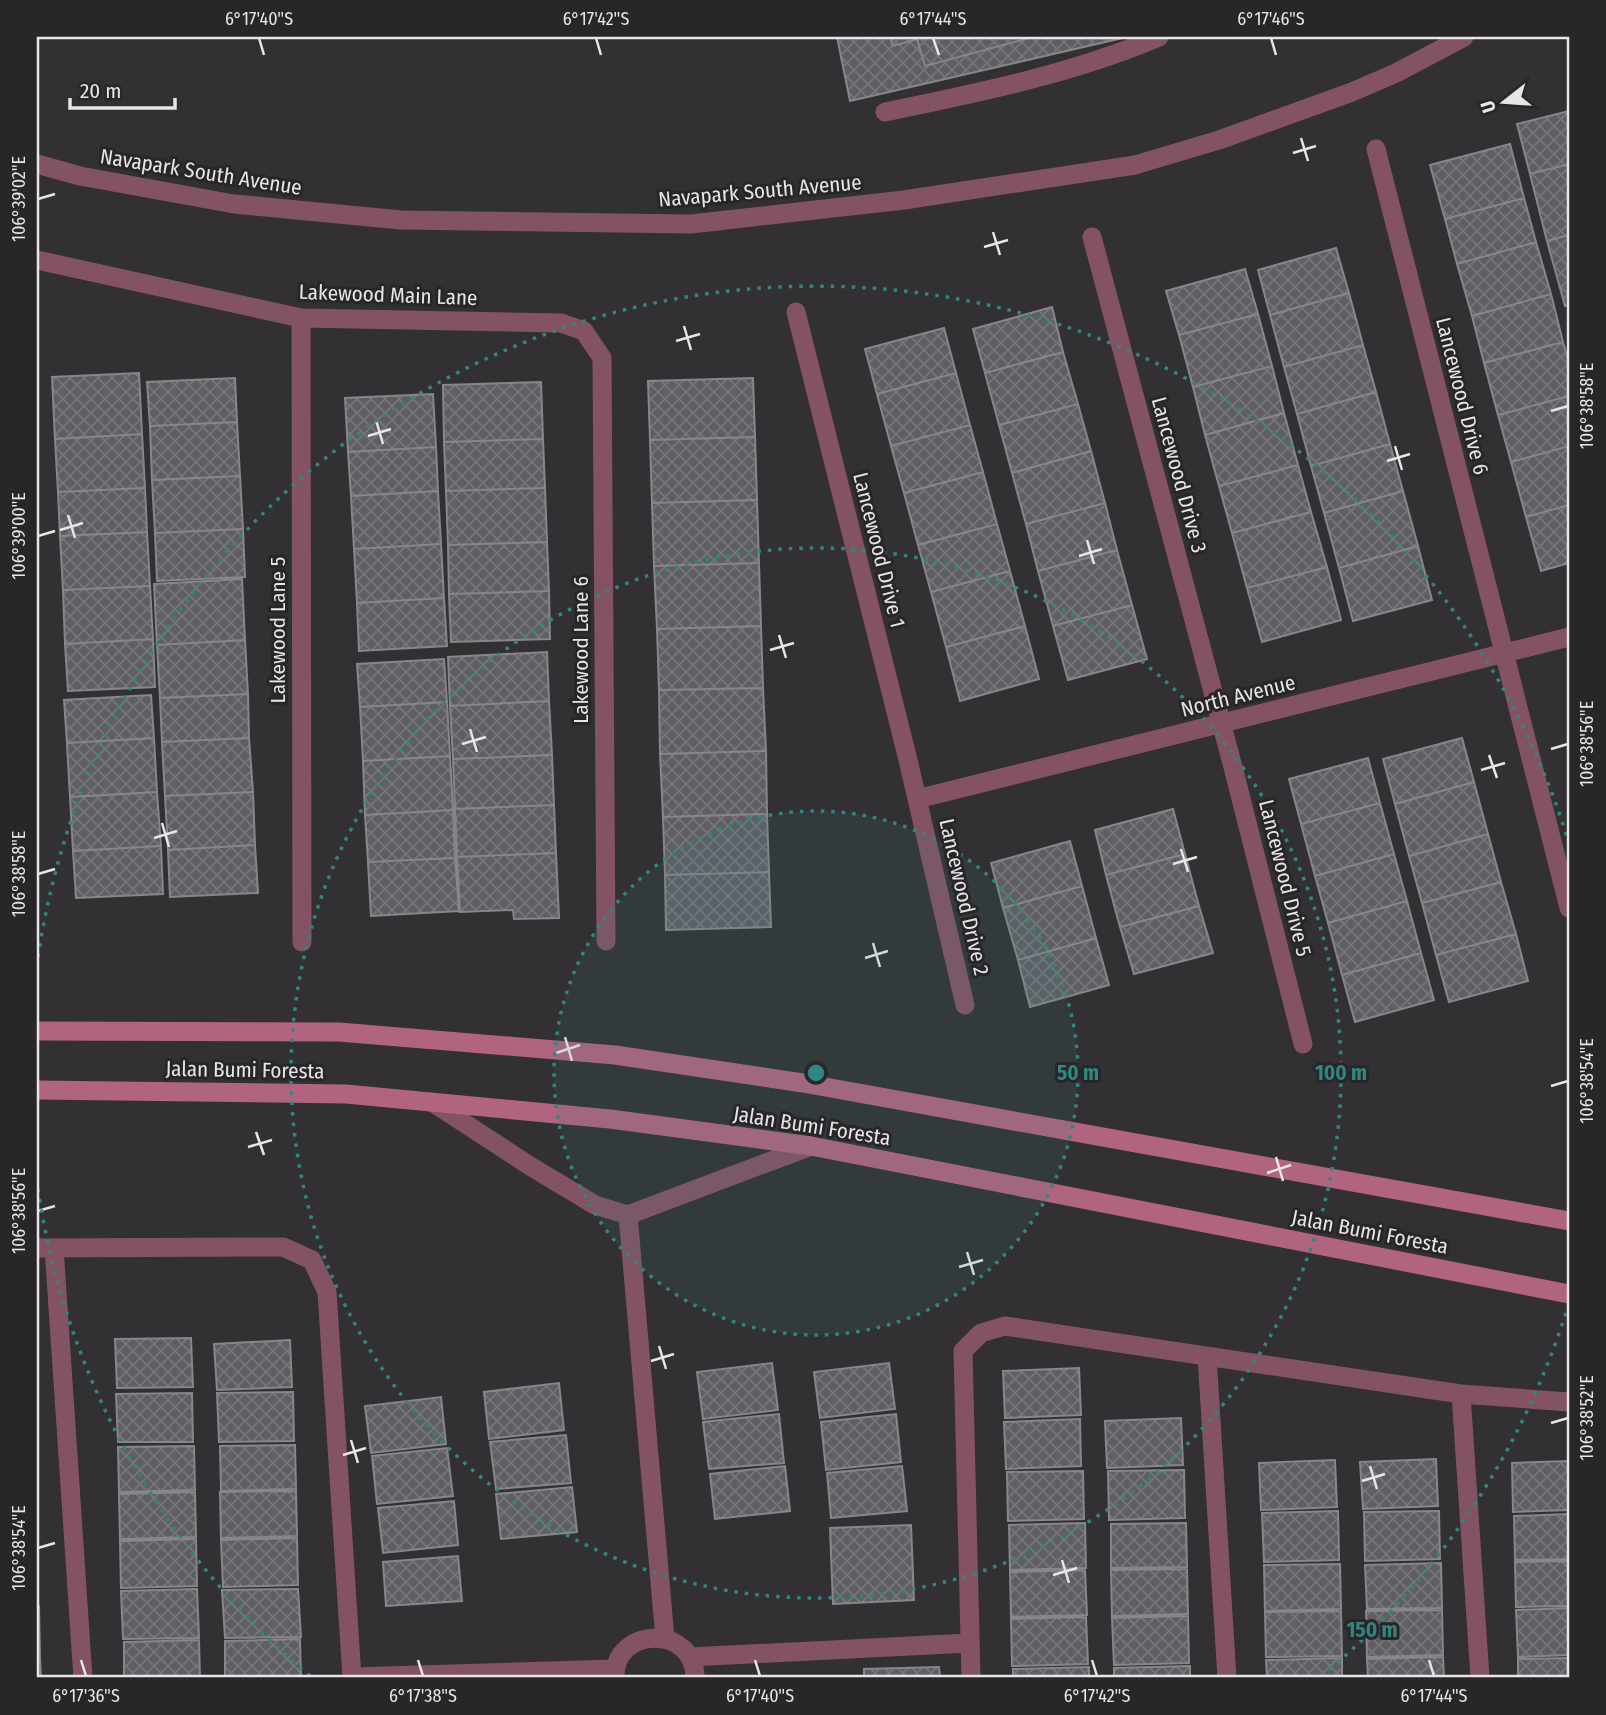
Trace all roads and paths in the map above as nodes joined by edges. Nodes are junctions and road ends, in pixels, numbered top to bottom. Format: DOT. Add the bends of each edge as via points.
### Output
graph roads {
  1 [pos="1159,37"];
  2 [pos="1464,37"];
  3 [pos="885,112"];
  4 [pos="1376,149"];
  5 [pos="37,164"];
  6 [pos="1092,237"];
  7 [pos="37,260"];
  8 [pos="796,312"];
  9 [pos="301,318"];
  10 [pos="602,358"];
  11 [pos="1569,637"];
  12 [pos="1503,654"];
  13 [pos="1222,724"];
  14 [pos="917,799"];
  15 [pos="1569,908"];
  16 [pos="302,942"];
  17 [pos="606,942"];
  18 [pos="965,1005"];
  19 [pos="37,1031"];
  20 [pos="1303,1044"];
  21 [pos="37,1090"];
  22 [pos="432,1102"];
  23 [pos="811,1146"];
  24 [pos="628,1215"];
  25 [pos="1569,1221"];
  26 [pos="45,1248"];
  27 [pos="1569,1294"];
  28 [pos="1207,1356"];
  29 [pos="1461,1394"];
  30 [pos="1569,1402"];
  31 [pos="664,1639"];
  32 [pos="969,1643"];
  33 [pos="690,1657"];
  34 [pos="615,1674"];
  35 [pos="83,1678"];
  36 [pos="352,1678"];
  37 [pos="695,1678"];
  38 [pos="971,1678"];
  39 [pos="1227,1678"];
  40 [pos="1480,1678"];
  1 -- 3 [label="street" via="993,90"];
  2 -- 5 [label="street, Navapark South Avenue" via="1352,92 1135,165 904,200 691,225 387,219 234,204"];
  4 -- 12 [label="street, Lancewood Drive 6"];
  6 -- 13 [label="street, Lancewood Drive 3"];
  7 -- 9 [label="street, Lakewood Main Lane"];
  8 -- 14 [label="street, Lancewood Drive 1"];
  9 -- 10 [label="street, Lakewood Main Lane" via="561,323 584,331"];
  9 -- 16 [label="street, Lakewood Lane 5"];
  10 -- 17 [label="street, Lakewood Lane 6"];
  11 -- 12 [label="street, North Avenue"];
  12 -- 13 [label="street, North Avenue"];
  12 -- 15 [label="street, Lancewood Drive 6"];
  13 -- 14 [label="street, North Avenue"];
  13 -- 20 [label="street, Lancewood Drive 5"];
  14 -- 18 [label="street, Lancewood Drive 2"];
  19 -- 25 [label="main road, Jalan Bumi Foresta" via="339,1032 615,1055 803,1083"];
  21 -- 22 [label="main road, Jalan Bumi Foresta" via="346,1094"];
  22 -- 23 [label="main road, Jalan Bumi Foresta" via="610,1119"];
  22 -- 24 [label="street" via="595,1205"];
  23 -- 24 [label="street"];
  23 -- 27 [label="main road, Jalan Bumi Foresta"];
  24 -- 31 [label="street"];
  26 -- 35 [label="street"];
  26 -- 36 [label="street" via="283,1247 312,1260 327,1292"];
  28 -- 29 [label="street"];
  28 -- 32 [label="street" via="1005,1326 981,1333 963,1351"];
  28 -- 39 [label="street"];
  29 -- 30 [label="street"];
  29 -- 40 [label="street"];
  31 -- 33 [label="street" via="675,1642"];
  31 -- 34 [label="street" via="648,1638 633,1644 621,1654"];
  32 -- 33 [label="street"];
  32 -- 38 [label="street"];
  33 -- 37 [label="street"];
  34 -- 36 [label="street"];
}
